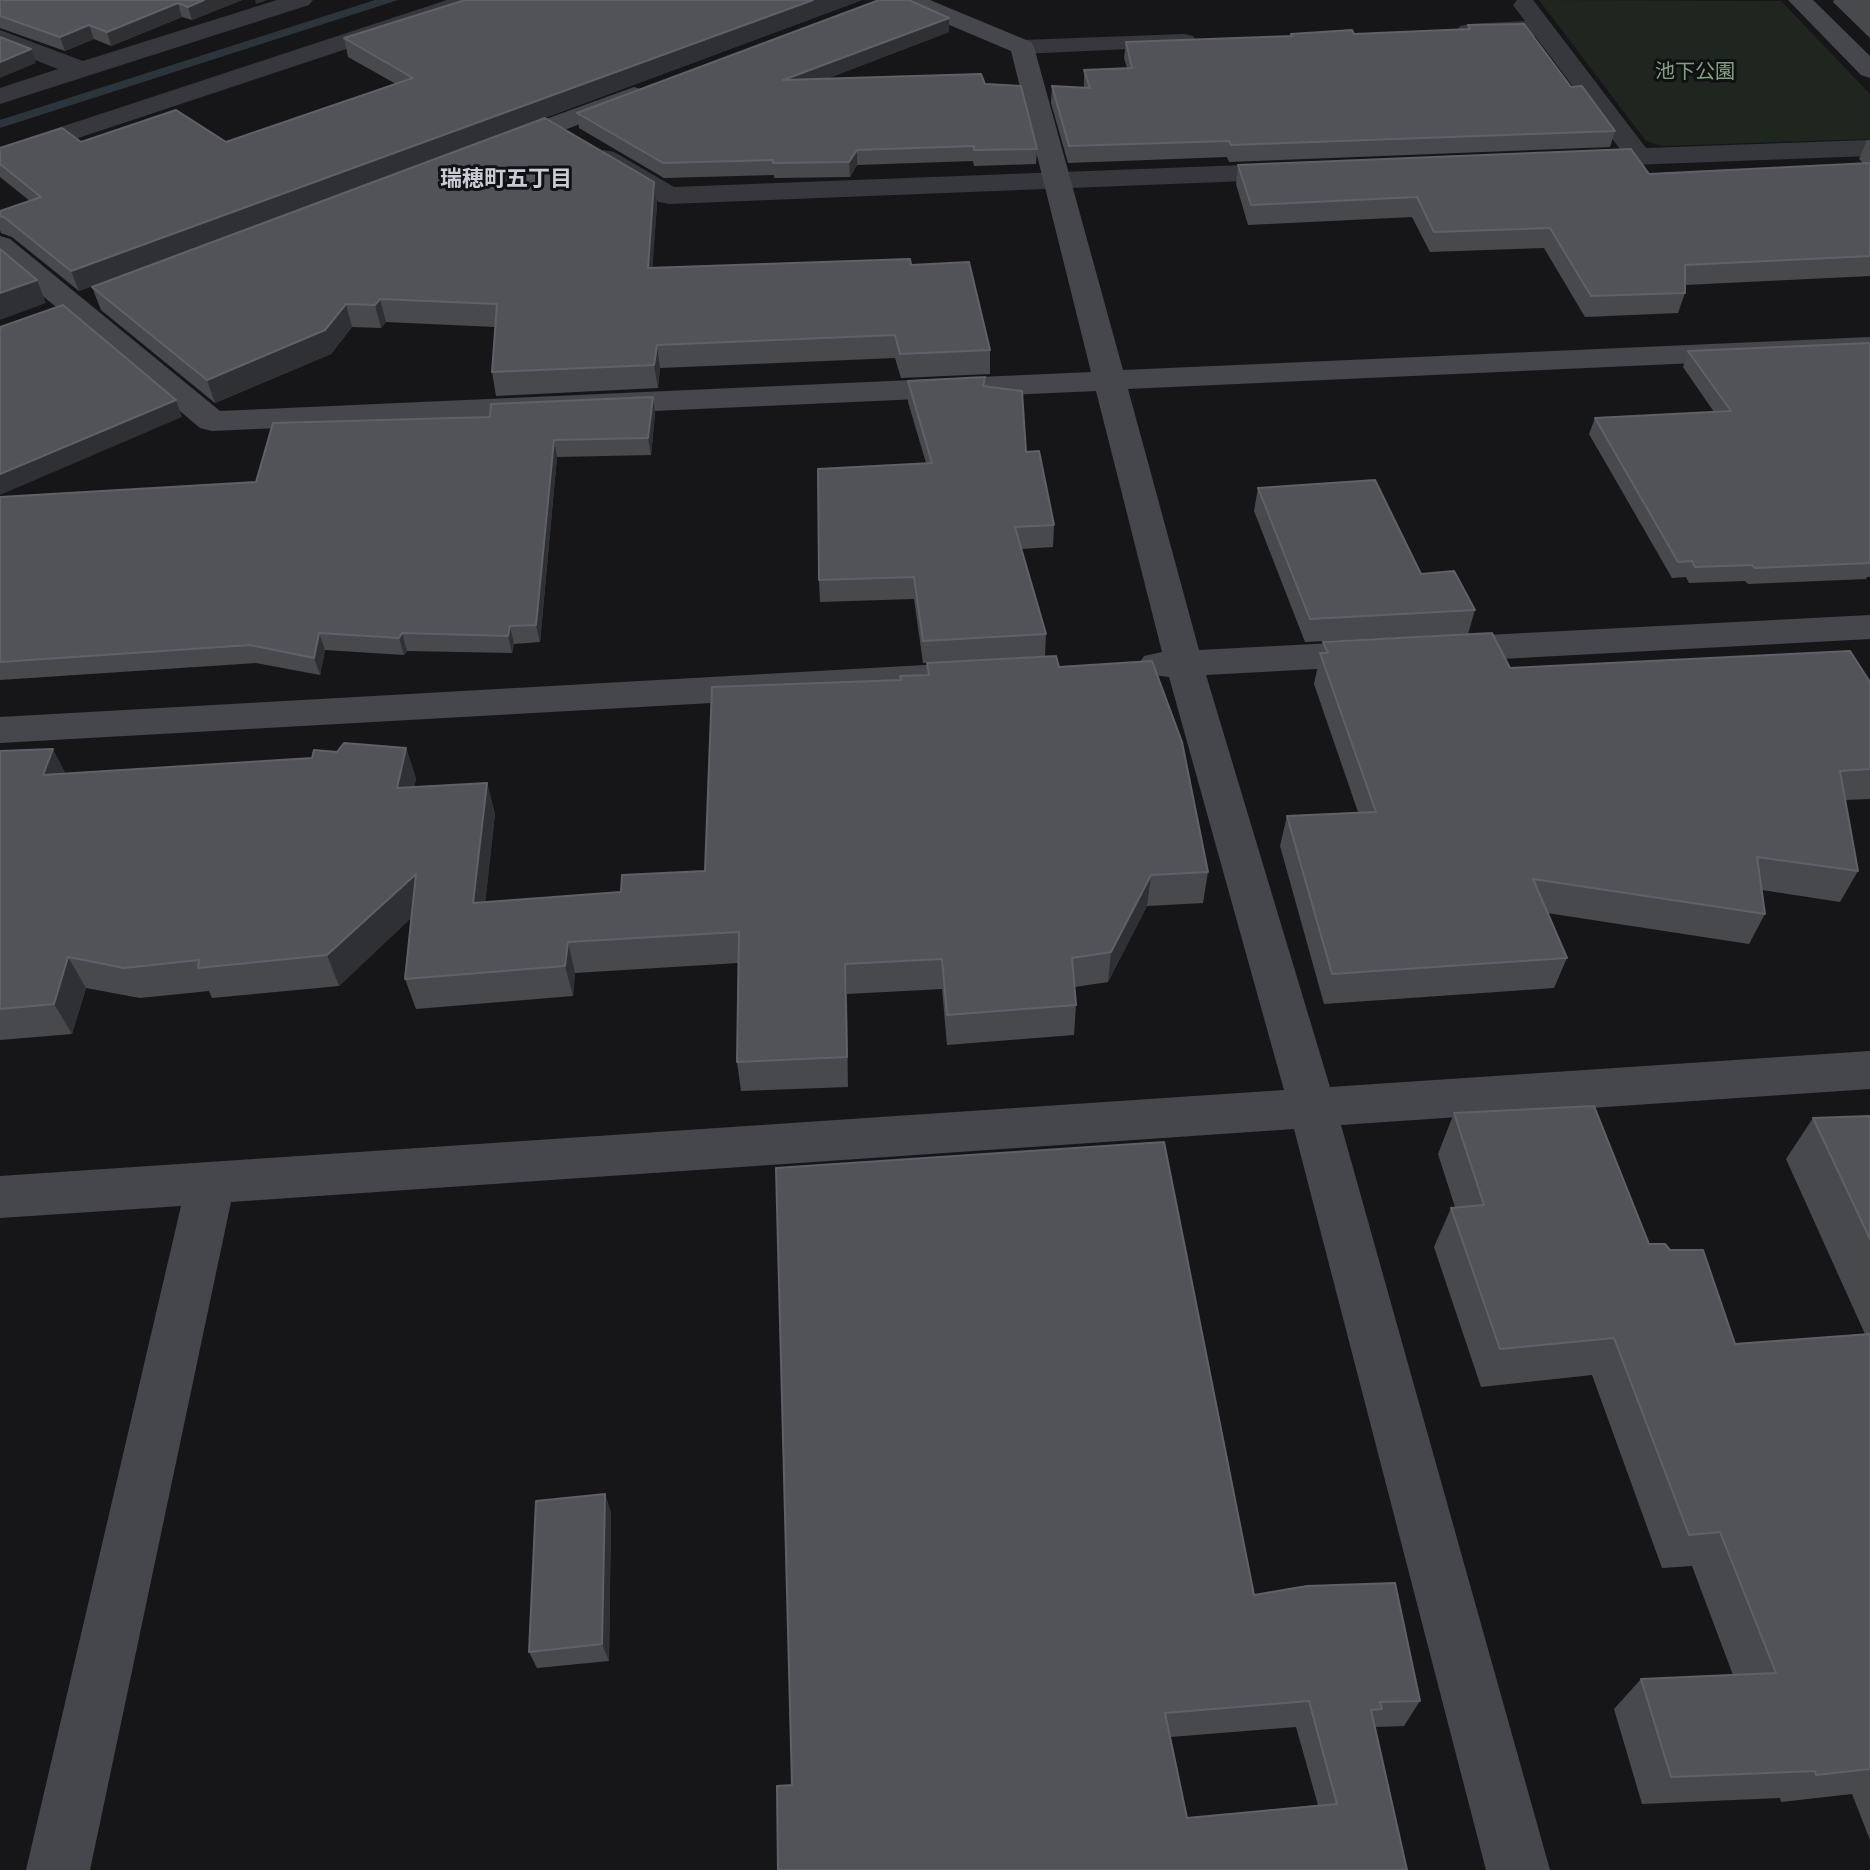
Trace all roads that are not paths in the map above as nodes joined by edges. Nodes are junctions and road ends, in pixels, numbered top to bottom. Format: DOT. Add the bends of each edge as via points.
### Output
graph roads {
  1 [pos="301,0"];
  2 [pos="471,0"];
  3 [pos="910,0"];
  4 [pos="1521,0"];
  5 [pos="1800,0"];
  6 [pos="263,4"];
  7 [pos="1542,28"];
  8 [pos="1448,31"];
  9 [pos="0,37"];
  10 [pos="1211,40"];
  11 [pos="1022,47"];
  12 [pos="82,70"];
  13 [pos="1870,70"];
  14 [pos="652,88"];
  15 [pos="0,96"];
  16 [pos="550,126"];
  17 [pos="1870,148"];
  18 [pos="475,154"];
  19 [pos="0,156"];
  20 [pos="1639,157"];
  21 [pos="1544,161"];
  22 [pos="1324,170"];
  23 [pos="1056,180"];
  24 [pos="0,245"];
  25 [pos="103,295"];
  26 [pos="59,312"];
  27 [pos="1870,346"];
  28 [pos="1110,380"];
  29 [pos="1870,627"];
  30 [pos="1184,664"];
  31 [pos="1121,667"];
  32 [pos="994,674"];
  33 [pos="0,730"];
  34 [pos="1870,1070"];
  35 [pos="1312,1106"];
  36 [pos="211,1182"];
  37 [pos="0,1197"];
  38 [pos="58,1870"];
  39 [pos="1518,1870"];
  1 -- 6 [label="street"];
  2 -- 19 [label="street"];
  3 -- 11 [label="street"];
  4 -- 7 [label="street"];
  5 -- 13 [label="street"];
  6 -- 12 [label="street"];
  7 -- 8 [label="street"];
  7 -- 20 [label="street"];
  9 -- 12 [label="street"];
  10 -- 11 [label="street"];
  11 -- 23 [label="street"];
  12 -- 15 [label="street"];
  14 -- 16 [label="street"];
  16 -- 18 [label="street"];
  16 -- 23 [label="street" via="669,196"];
  17 -- 20 [label="street"];
  20 -- 21 [label="street"];
  22 -- 23 [label="street"];
  23 -- 28 [label="street"];
  24 -- 26 [label="street"];
  25 -- 26 [label="street"];
  26 -- 28 [label="street" via="212,421"];
  27 -- 28 [label="street"];
  28 -- 30 [label="street"];
  29 -- 30 [label="street"];
  30 -- 31 [label="street"];
  30 -- 35 [label="street"];
  32 -- 33 [label="street"];
  34 -- 35 [label="street"];
  35 -- 36 [label="street"];
  35 -- 39 [label="street"];
  36 -- 37 [label="street"];
  36 -- 38 [label="street"];
}
